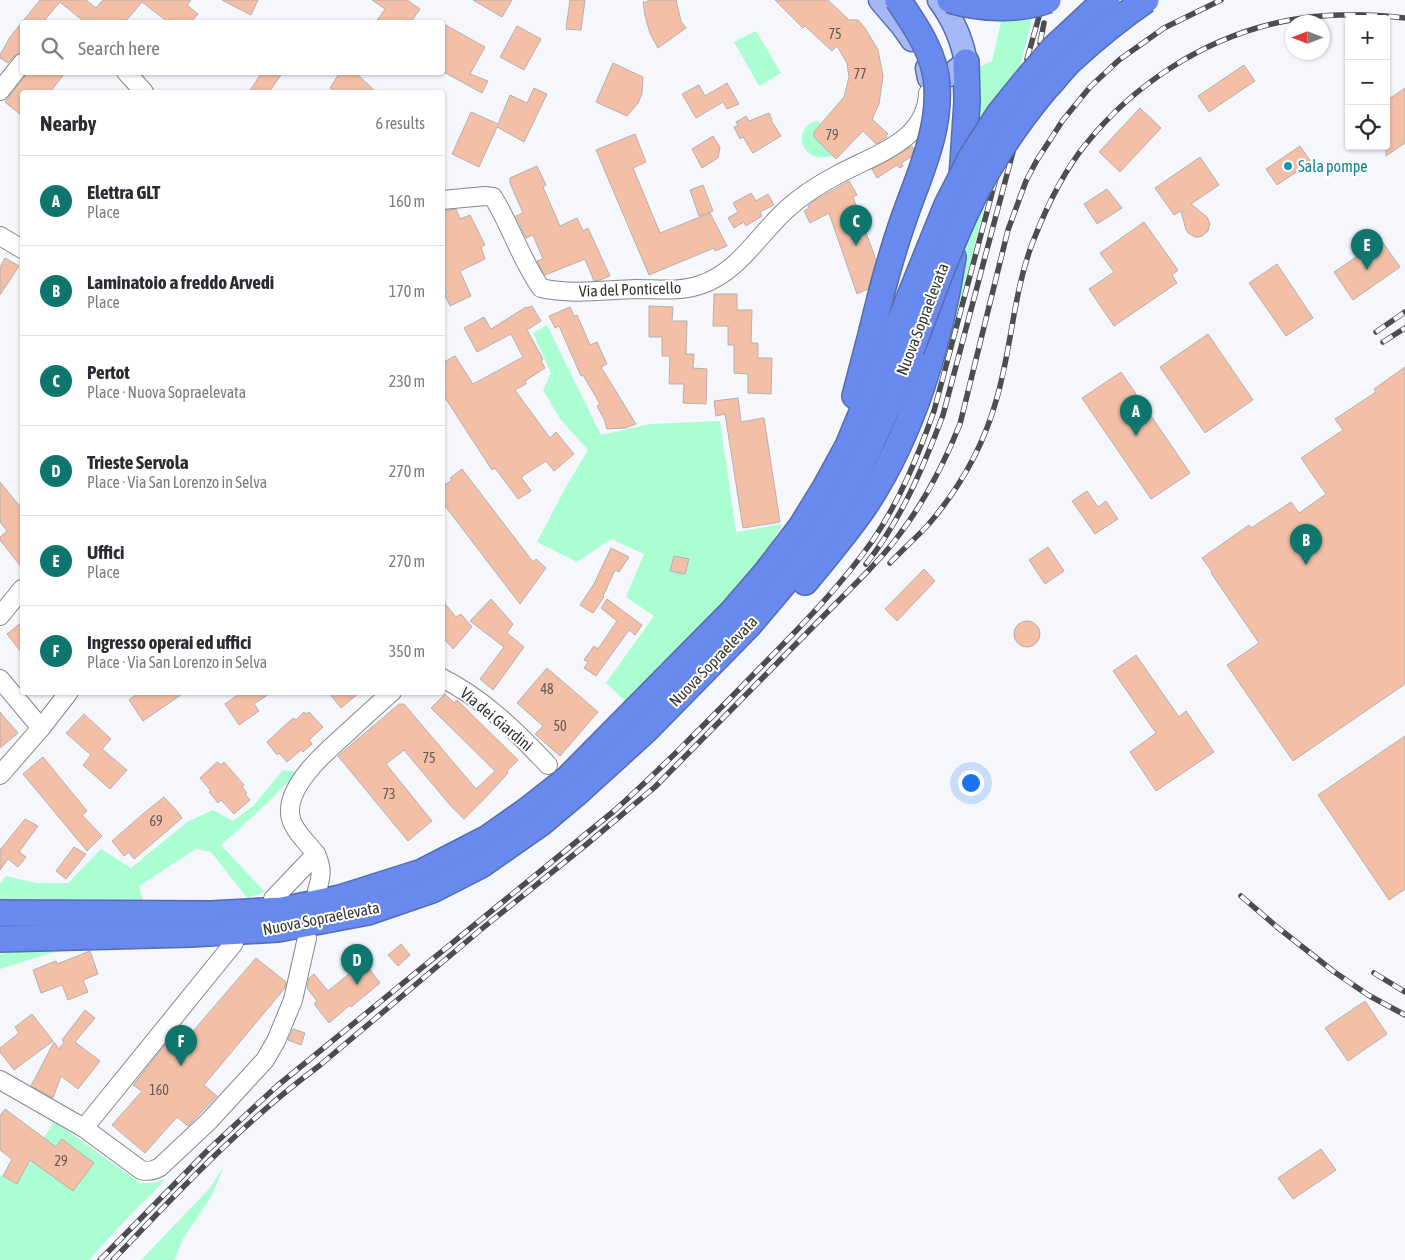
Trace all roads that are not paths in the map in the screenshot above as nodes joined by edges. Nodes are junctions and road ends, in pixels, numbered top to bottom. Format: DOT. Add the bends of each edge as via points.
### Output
graph roads {
  1 [pos="880,0"];
  2 [pos="898,0"];
  3 [pos="939,0"];
  4 [pos="950,0"];
  5 [pos="1048,0"];
  6 [pos="1108,0"];
  7 [pos="1146,0"];
  8 [pos="966,62"];
  9 [pos="20,65"];
  10 [pos="129,75"];
  11 [pos="929,78"];
  12 [pos="142,90"];
  13 [pos="0,91"];
  14 [pos="445,200"];
  15 [pos="0,236"];
  16 [pos="20,248"];
  17 [pos="891,341"];
  18 [pos="20,591"];
  19 [pos="0,616"];
  20 [pos="0,679"];
  21 [pos="445,680"];
  22 [pos="66,695"];
  23 [pos="389,695"];
  24 [pos="41,728"];
  25 [pos="646,730"];
  26 [pos="548,765"];
  27 [pos="0,775"];
  28 [pos="316,854"];
  29 [pos="317,892"];
  30 [pos="273,898"];
  31 [pos="0,913"];
  32 [pos="307,938"];
  33 [pos="0,939"];
  34 [pos="234,943"];
  35 [pos="0,1080"];
  36 [pos="84,1128"];
  1 -- 11 [label="main road" via="912,40"];
  2 -- 17 [label="highway, bridge" via="920,32 933,66 937,102 932,140 888,266"];
  3 -- 8 [label="main road" via="960,38"];
  4 -- 5 [label="highway, bridge" via="985,7"];
  6 -- 17 [label="highway, Nuova Sopraelevata, bridge" via="1054,48 999,114 972,156 947,204"];
  7 -- 17 [label="highway, Nuova Sopraelevata, bridge" via="1115,21 1068,64 1012,131 966,211 942,268"];
  8 -- 11 [label="main road" via="950,75"];
  8 -- 25 [label="highway" via="963,172 949,284 911,417 891,460 864,506 791,598 697,690"];
  9 -- 13 [label="street"];
  10 -- 12 [label="street"];
  11 -- 14 [label="street, Via del Ponticello" via="924,114 916,128 875,156 807,193 787,209 736,264 700,285 675,290 580,292 541,288 493,197"];
  15 -- 16 [label="street"];
  17 -- 25 [label="highway, Nuova Sopraelevata" via="890,401 866,454 816,542 749,625"];
  17 -- 31 [label="highway, Nuova Sopraelevata" via="855,396 821,471 765,574 733,611 567,779 488,838 422,872 340,898 282,910 211,914"];
  18 -- 19 [label="street"];
  20 -- 24 [label="street"];
  21 -- 26 [label="street, Via dei Giardini" via="499,716"];
  22 -- 24 [label="street"];
  23 -- 28 [label="street" via="317,761 301,780 293,797 290,813 295,827"];
  24 -- 27 [label="street"];
  25 -- 33 [label="highway, Nuova Sopraelevata" via="579,791 481,865 432,890 368,912 278,929"];
  28 -- 29 [label="street" via="321,865"];
  28 -- 30 [label="street"];
  32 -- 36 [label="street" via="293,1000 276,1041 264,1060 209,1121 160,1167 154,1171 140,1170"];
  34 -- 36 [label="street"];
  35 -- 36 [label="street"];
}
